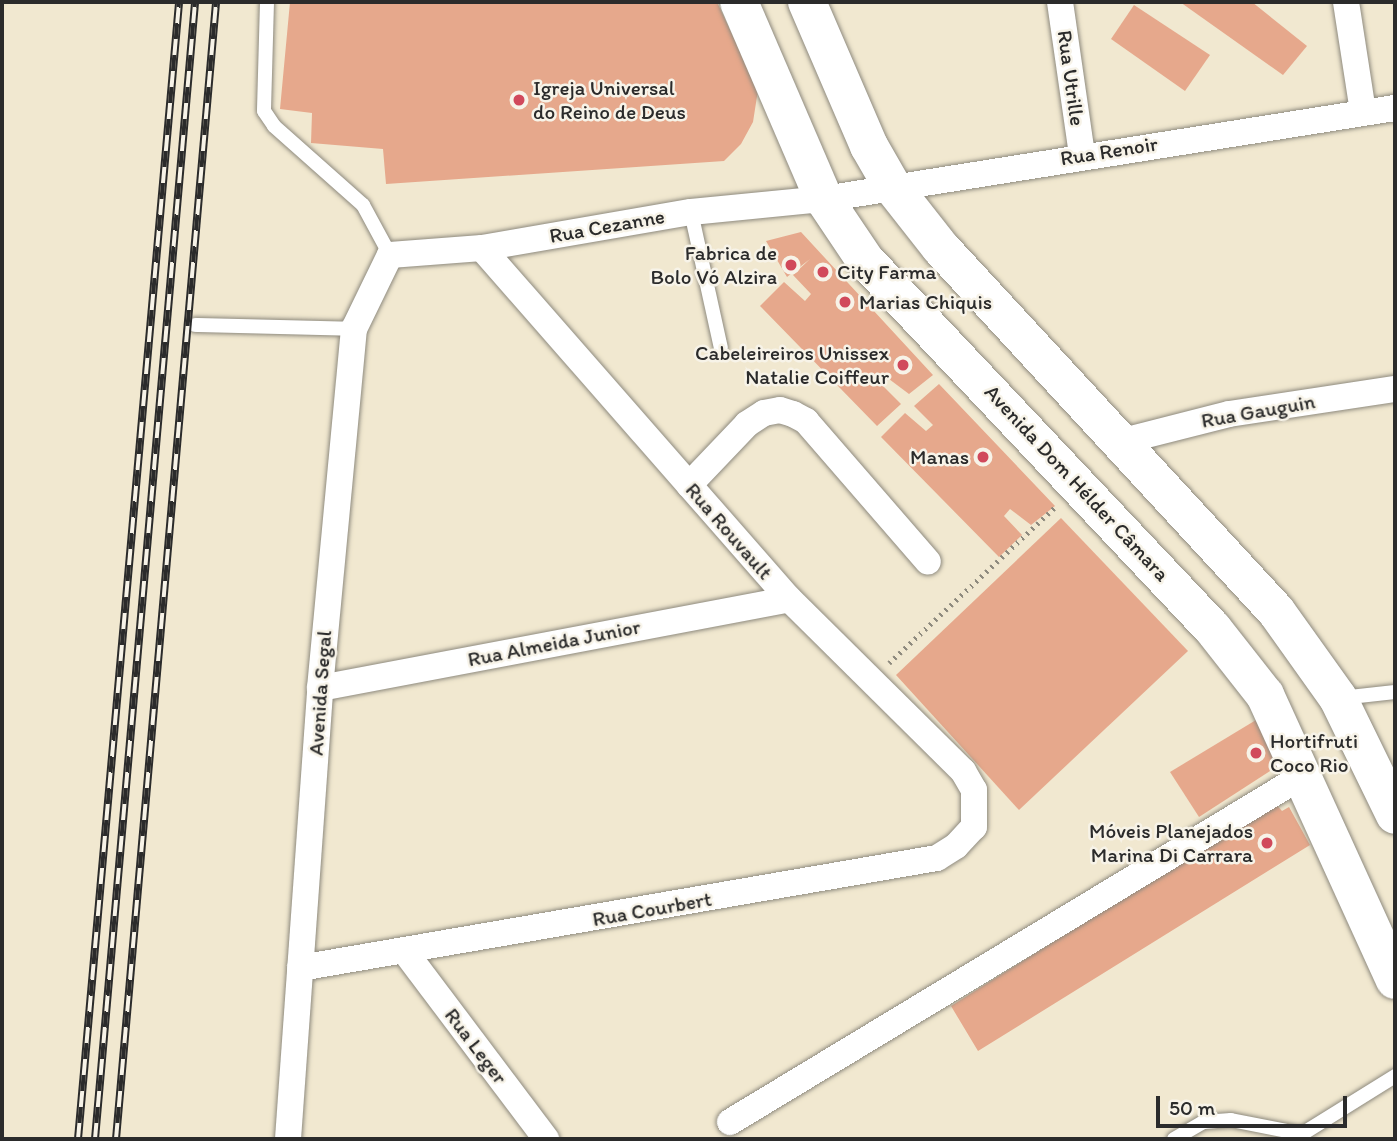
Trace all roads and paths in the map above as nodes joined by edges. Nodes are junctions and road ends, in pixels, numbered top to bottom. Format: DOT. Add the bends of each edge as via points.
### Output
graph roads {
  1 [pos="267,2"];
  2 [pos="738,2"];
  3 [pos="807,2"];
  4 [pos="1060,2"];
  5 [pos="1346,2"];
  6 [pos="1395,108"];
  7 [pos="1363,112"];
  8 [pos="1082,155"];
  9 [pos="892,186"];
  10 [pos="824,199"];
  11 [pos="691,212"];
  12 [pos="482,248"];
  13 [pos="390,255"];
  14 [pos="195,325"];
  15 [pos="354,329"];
  16 [pos="722,348"];
  17 [pos="1395,389"];
  18 [pos="1123,441"];
  19 [pos="1079,484"];
  20 [pos="689,485"];
  21 [pos="928,562"];
  22 [pos="789,598"];
  23 [pos="870,681"];
  24 [pos="320,688"];
  25 [pos="1395,692"];
  26 [pos="1338,698"];
  27 [pos="1304,775"];
  28 [pos="1390,794"];
  29 [pos="978,808"];
  30 [pos="406,953"];
  31 [pos="300,968"];
  32 [pos="1395,980"];
  33 [pos="1395,1076"];
  34 [pos="730,1122"];
  35 [pos="288,1139"];
  36 [pos="546,1139"];
  37 [pos="1174,1139"];
  1 -- 13 [label="lane" via="264,111 363,205"];
  2 -- 10 [label="main road, Avenida Dom Hélder Câmara"];
  3 -- 9 [label="main road" via="869,146"];
  4 -- 8 [label="street, Rua Utrille"];
  5 -- 7 [label="street"];
  6 -- 7 [label="street, Rua Renoir"];
  7 -- 8 [label="street, Rua Renoir"];
  8 -- 9 [label="street, Rua Renoir"];
  9 -- 10 [label="street, Rua Renoir"];
  9 -- 18 [label="main road" via="940,247"];
  10 -- 11 [label="street, Rua Cezanne"];
  10 -- 19 [label="main road, Avenida Dom Hélder Câmara" via="865,260"];
  11 -- 12 [label="street, Rua Cezanne"];
  11 -- 16 [label="lane"];
  12 -- 13 [label="street, Rua Cezanne"];
  12 -- 20 [label="street, Rua Rouvault"];
  13 -- 15 [label="street, Avenida Segal"];
  14 -- 15 [label="lane"];
  15 -- 24 [label="street, Avenida Segal"];
  17 -- 18 [label="street, Rua Gauguin" via="1229,414"];
  18 -- 26 [label="main road" via="1276,611"];
  19 -- 23 [label="path"];
  19 -- 27 [label="main road, Avenida Dom Hélder Câmara" via="1240,661 1265,695"];
  20 -- 21 [label="street" via="747,424 780,410 806,421"];
  20 -- 22 [label="street, Rua Rouvault"];
  22 -- 23 [label="street, Rua Rouvault"];
  22 -- 24 [label="street, Rua Almeida Junior"];
  23 -- 29 [label="street, Rua Rouvault" via="964,771"];
  24 -- 31 [label="street, Avenida Segal"];
  25 -- 26 [label="lane"];
  26 -- 28 [label="main road"];
  27 -- 32 [label="main road, Avenida Dom Hélder Câmara"];
  27 -- 34 [label="street"];
  29 -- 30 [label="street, Rua Courbert" via="974,827 937,858"];
  30 -- 31 [label="street, Rua Courbert"];
  30 -- 36 [label="street, Rua Leger"];
  31 -- 35 [label="street, Avenida Segal"];
  33 -- 37 [label="lane" via="1302,1133 1231,1120 1203,1122"];
}
